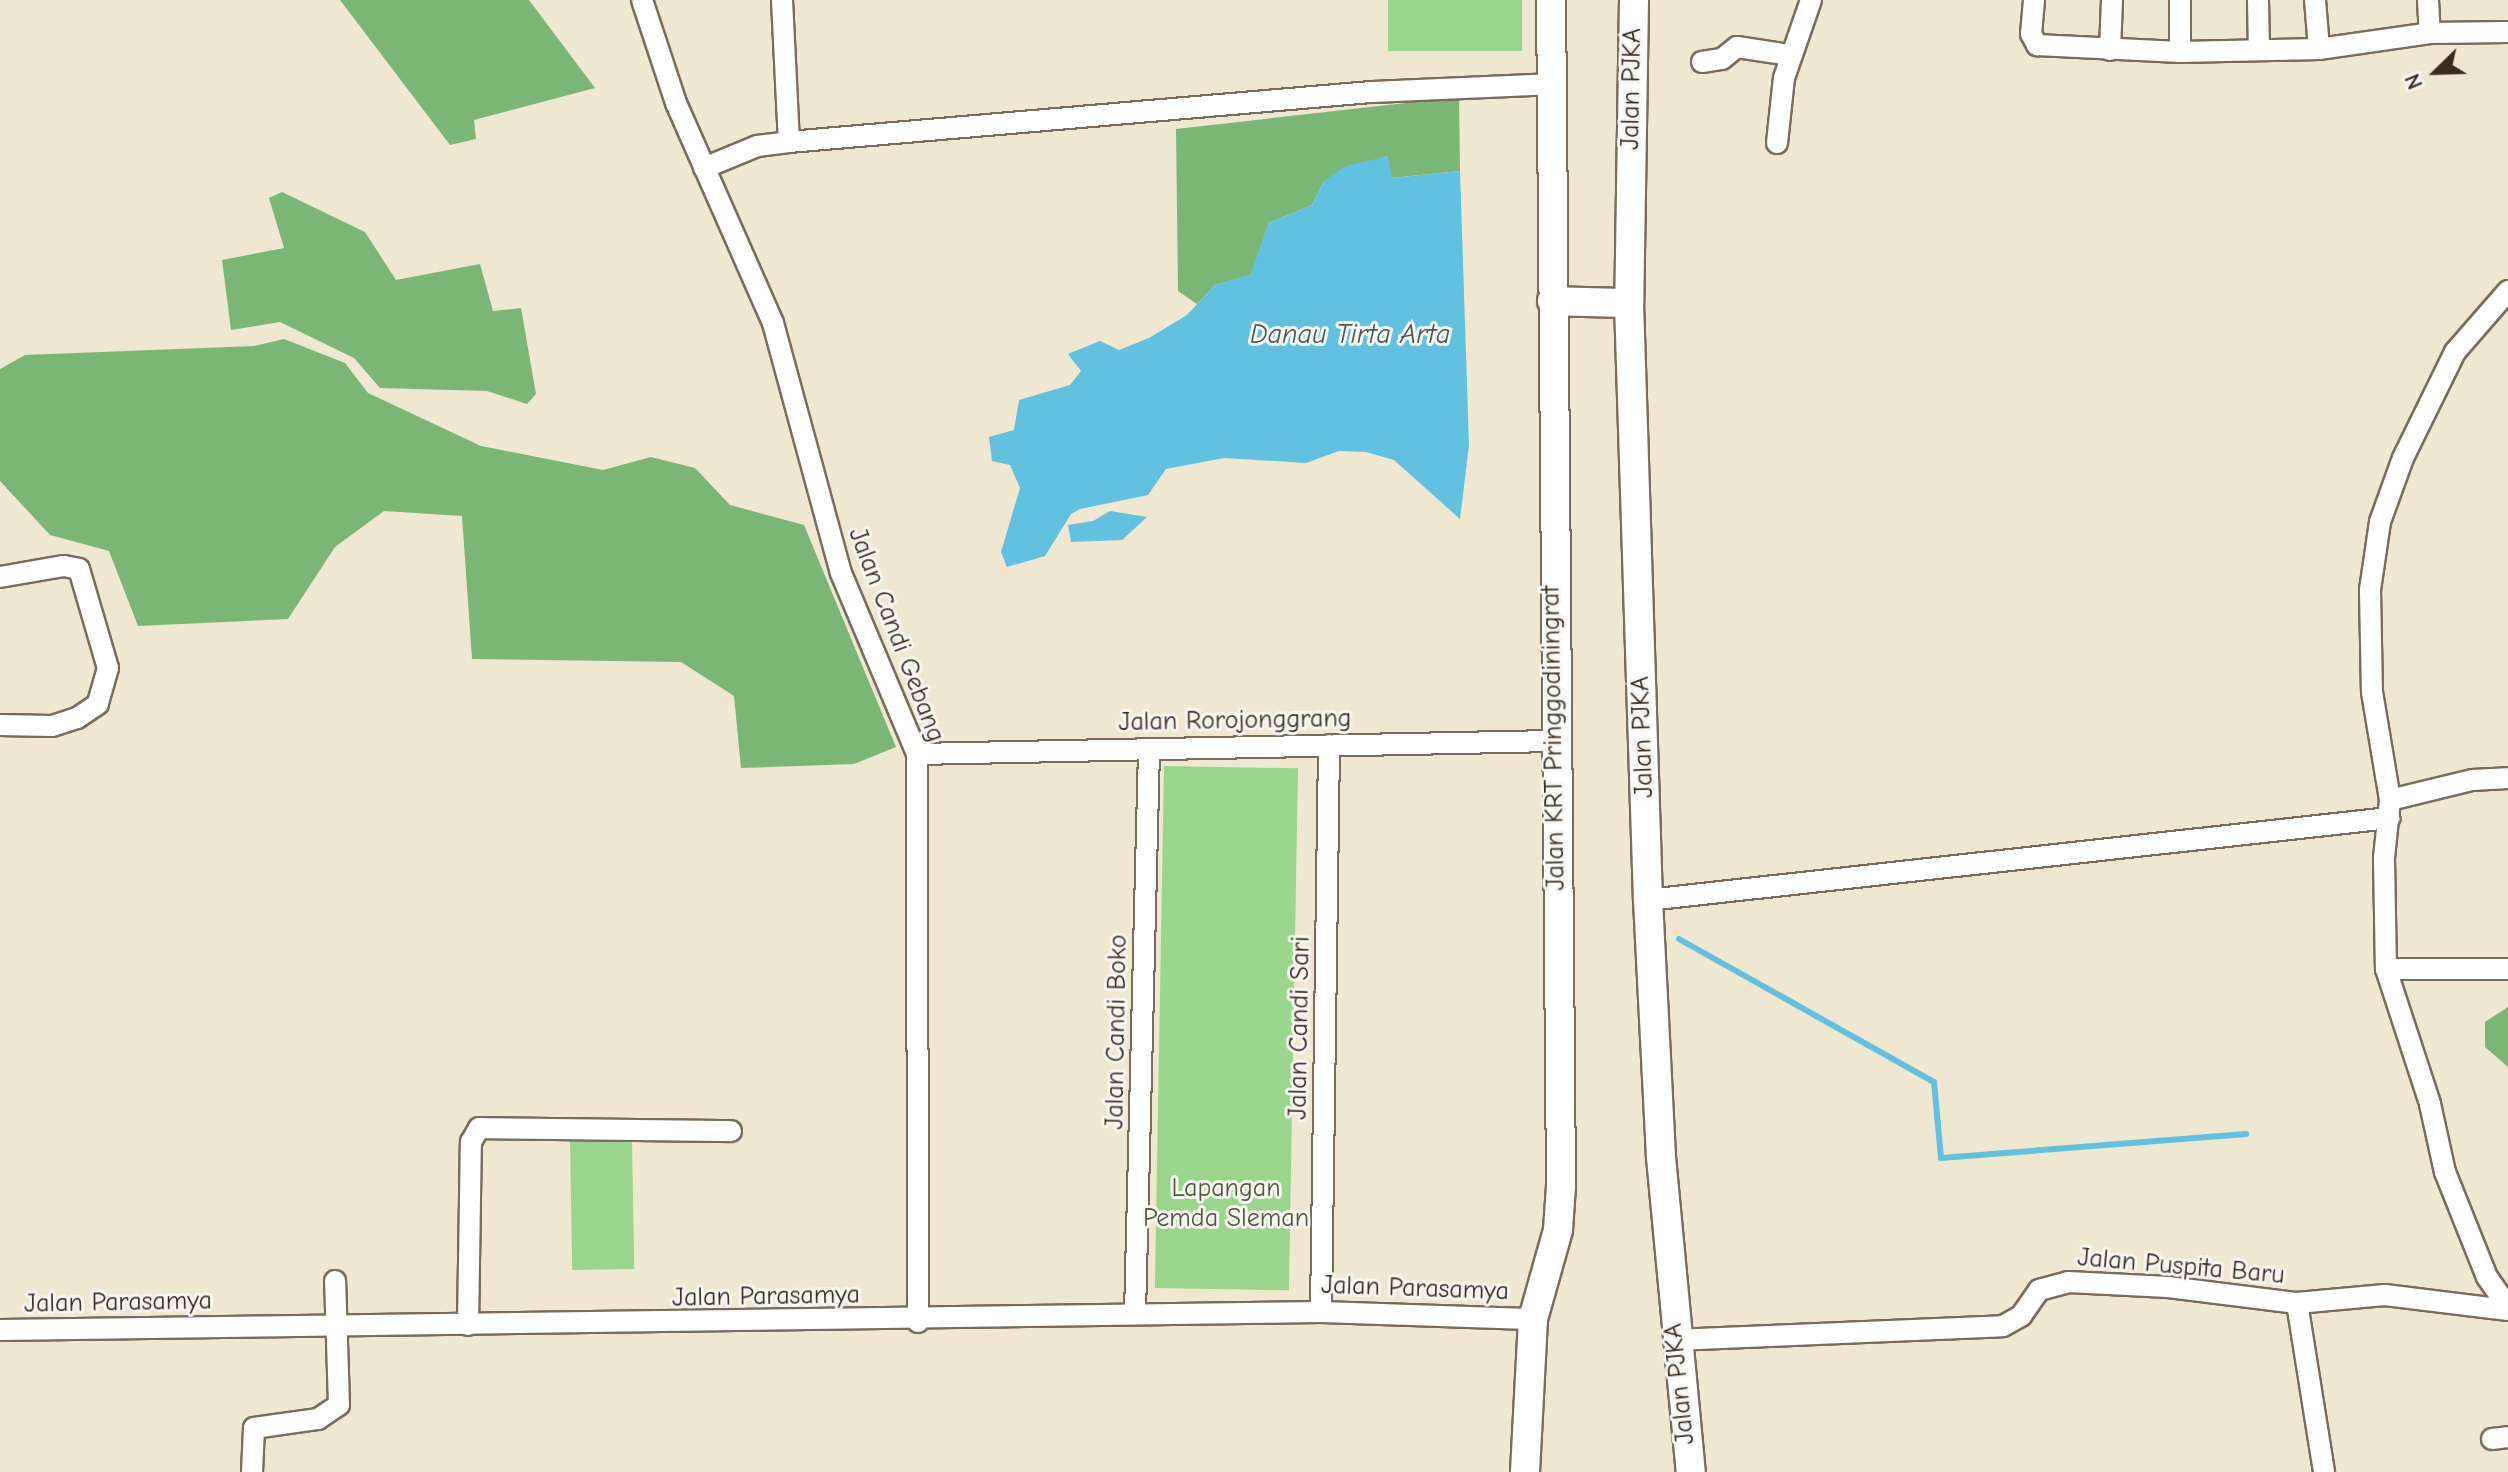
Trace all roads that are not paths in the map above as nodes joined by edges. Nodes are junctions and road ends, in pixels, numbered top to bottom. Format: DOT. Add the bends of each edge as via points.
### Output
graph roads {
  1 [pos="642,0"];
  2 [pos="782,0"];
  3 [pos="1551,0"];
  4 [pos="1634,0"];
  5 [pos="1811,0"];
  6 [pos="2034,0"];
  7 [pos="2112,0"];
  8 [pos="2180,0"];
  9 [pos="2258,0"];
  10 [pos="2315,0"];
  11 [pos="2428,0"];
  12 [pos="2508,32"];
  13 [pos="2430,33"];
  14 [pos="2319,49"];
  15 [pos="2110,50"];
  16 [pos="2259,50"];
  17 [pos="2180,52"];
  18 [pos="1790,55"];
  19 [pos="1702,62"];
  20 [pos="1551,84"];
  21 [pos="789,142"];
  22 [pos="1777,143"];
  23 [pos="704,168"];
  24 [pos="2508,291"];
  25 [pos="1552,301"];
  26 [pos="1629,303"];
  27 [pos="0,577"];
  28 [pos="0,725"];
  29 [pos="1553,741"];
  30 [pos="1329,745"];
  31 [pos="1149,750"];
  32 [pos="917,754"];
  33 [pos="2508,778"];
  34 [pos="2389,809"];
  35 [pos="1648,900"];
  36 [pos="2386,969"];
  37 [pos="2508,969"];
  38 [pos="731,1131"];
  39 [pos="335,1281"];
  40 [pos="2297,1303"];
  41 [pos="2508,1308"];
  42 [pos="1321,1312"];
  43 [pos="1135,1314"];
  44 [pos="1533,1319"];
  45 [pos="918,1322"];
  46 [pos="468,1325"];
  47 [pos="335,1328"];
  48 [pos="0,1330"];
  49 [pos="1674,1340"];
  50 [pos="252,1472"];
  51 [pos="1525,1472"];
  52 [pos="1691,1472"];
  53 [pos="2324,1472"];
  1 -- 23 [label="street, Jalan Candi Gebang"];
  2 -- 21 [label="street"];
  3 -- 20 [label="main road, Jalan KRT Pringgodiningrat"];
  4 -- 26 [label="main road, Jalan PJKA"];
  5 -- 18 [label="street"];
  6 -- 15 [label="street" via="2031,34 2037,45"];
  7 -- 15 [label="street"];
  8 -- 17 [label="street"];
  9 -- 16 [label="street"];
  10 -- 14 [label="street"];
  11 -- 13 [label="street"];
  12 -- 13 [label="street"];
  13 -- 14 [label="street"];
  14 -- 16 [label="street"];
  15 -- 17 [label="street"];
  16 -- 17 [label="street"];
  18 -- 19 [label="street" via="1737,47 1725,58"];
  18 -- 22 [label="street"];
  20 -- 21 [label="street" via="1371,92"];
  20 -- 25 [label="main road, Jalan KRT Pringgodiningrat"];
  21 -- 23 [label="street" via="757,146"];
  23 -- 32 [label="street, Jalan Candi Gebang" via="773,323 841,573"];
  24 -- 34 [label="street" via="2455,352 2403,458 2380,522 2370,590 2372,692"];
  25 -- 26 [label="main road"];
  25 -- 29 [label="main road, Jalan KRT Pringgodiningrat"];
  26 -- 35 [label="main road, Jalan PJKA"];
  27 -- 28 [label="street" via="64,566 79,569 108,668 98,704 77,718 52,726"];
  29 -- 30 [label="street, Jalan Rorojonggrang"];
  29 -- 44 [label="main road, Jalan KRT Pringgodiningrat" via="1561,1186 1558,1230"];
  30 -- 31 [label="street, Jalan Rorojonggrang"];
  30 -- 42 [label="street, Jalan Candi Sari"];
  31 -- 32 [label="street, Jalan Rorojonggrang"];
  31 -- 43 [label="street, Jalan Candi Boko"];
  32 -- 45 [label="street, Jalan Candi Gebang"];
  33 -- 34 [label="street" via="2472,780"];
  34 -- 35 [label="street"];
  34 -- 36 [label="street"];
  35 -- 49 [label="main road, Jalan PJKA"];
  36 -- 37 [label="street"];
  36 -- 41 [label="street" via="2430,1104 2445,1172 2487,1277"];
  38 -- 46 [label="street" via="479,1128 471,1142"];
  39 -- 47 [label="street"];
  40 -- 41 [label="street, Jalan Puspita Baru" via="2385,1295"];
  40 -- 49 [label="street, Jalan Puspita Baru" via="2168,1287 2068,1282 2039,1290 2021,1316 2003,1326"];
  40 -- 53 [label="street"];
  42 -- 43 [label="street, Jalan Parasamya"];
  42 -- 44 [label="street, Jalan Parasamya"];
  43 -- 45 [label="street, Jalan Parasamya"];
  44 -- 51 [label="main road, Jalan KRT Pringgodiningrat"];
  45 -- 46 [label="street, Jalan Parasamya"];
  46 -- 47 [label="street, Jalan Parasamya"];
  47 -- 48 [label="street, Jalan Parasamya"];
  47 -- 50 [label="street" via="336,1411 318,1419 254,1428"];
  49 -- 52 [label="main road, Jalan PJKA"];
}
